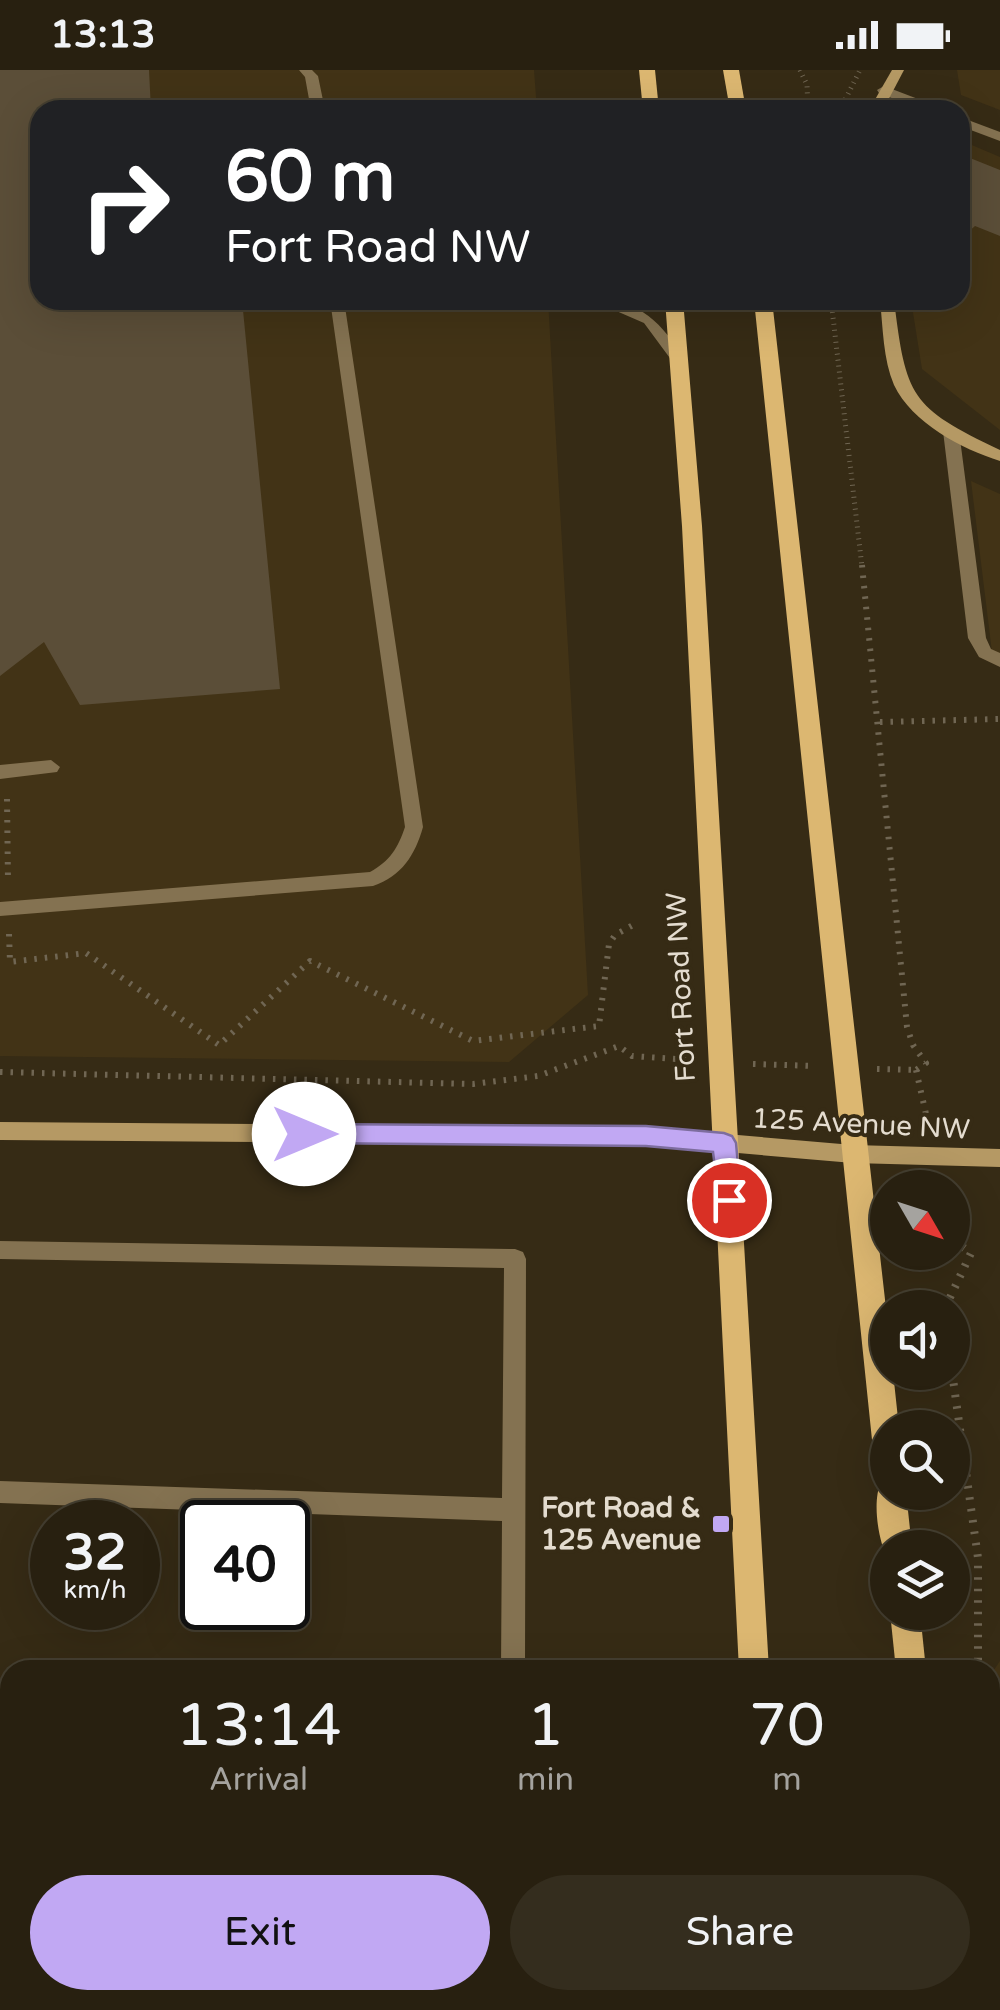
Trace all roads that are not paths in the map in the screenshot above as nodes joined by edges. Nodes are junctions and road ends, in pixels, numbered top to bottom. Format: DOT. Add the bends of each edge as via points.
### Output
graph roads {
  1 [pos="305,70"];
  2 [pos="647,70"];
  3 [pos="730,70"];
  4 [pos="898,70"];
  5 [pos="884,90"];
  6 [pos="316,100"];
  7 [pos="650,100"];
  8 [pos="736,100"];
  9 [pos="880,100"];
  10 [pos="909,100"];
  11 [pos="970,124"];
  12 [pos="1000,137"];
  13 [pos="338,310"];
  14 [pos="624,310"];
  15 [pos="675,310"];
  16 [pos="764,310"];
  17 [pos="889,310"];
  18 [pos="680,362"];
  19 [pos="951,430"];
  20 [pos="1000,456"];
  21 [pos="1000,661"];
  22 [pos="51,767"];
  23 [pos="0,772"];
  24 [pos="4,909"];
  25 [pos="0,1131"];
  26 [pos="724,1143"];
  27 [pos="854,1154"];
  28 [pos="1000,1158"];
  29 [pos="0,1250"];
  30 [pos="882,1410"];
  31 [pos="0,1492"];
  32 [pos="516,1510"];
  33 [pos="907,1630"];
  34 [pos="513,1660"];
  35 [pos="753,1660"];
  36 [pos="910,1660"];
  1 -- 6 [label="street"];
  2 -- 7 [label="main road"];
  3 -- 8 [label="main road"];
  4 -- 5 [label="street"];
  5 -- 9 [label="street"];
  5 -- 10 [label="street"];
  11 -- 12 [label="street"];
  13 -- 24 [label="street" via="414,827 407,852 396,868 373,879"];
  14 -- 18 [label="street" via="649,320"];
  15 -- 18 [label="main road, Fort Road NW"];
  16 -- 27 [label="main road"];
  17 -- 19 [label="street" via="906,394"];
  18 -- 26 [label="main road, Fort Road NW"];
  19 -- 20 [label="street"];
  19 -- 21 [label="street" via="977,638"];
  22 -- 23 [label="street"];
  25 -- 26 [label="street, 125 Avenue NW" via="646,1136"];
  26 -- 27 [label="street, 125 Avenue NW"];
  26 -- 35 [label="main road, Fort Road NW"];
  27 -- 28 [label="street, 125 Avenue NW"];
  27 -- 30 [label="main road"];
  29 -- 32 [label="street" via="515,1259"];
  31 -- 32 [label="street"];
  32 -- 34 [label="street"];
  33 -- 36 [label="main road"];
}
